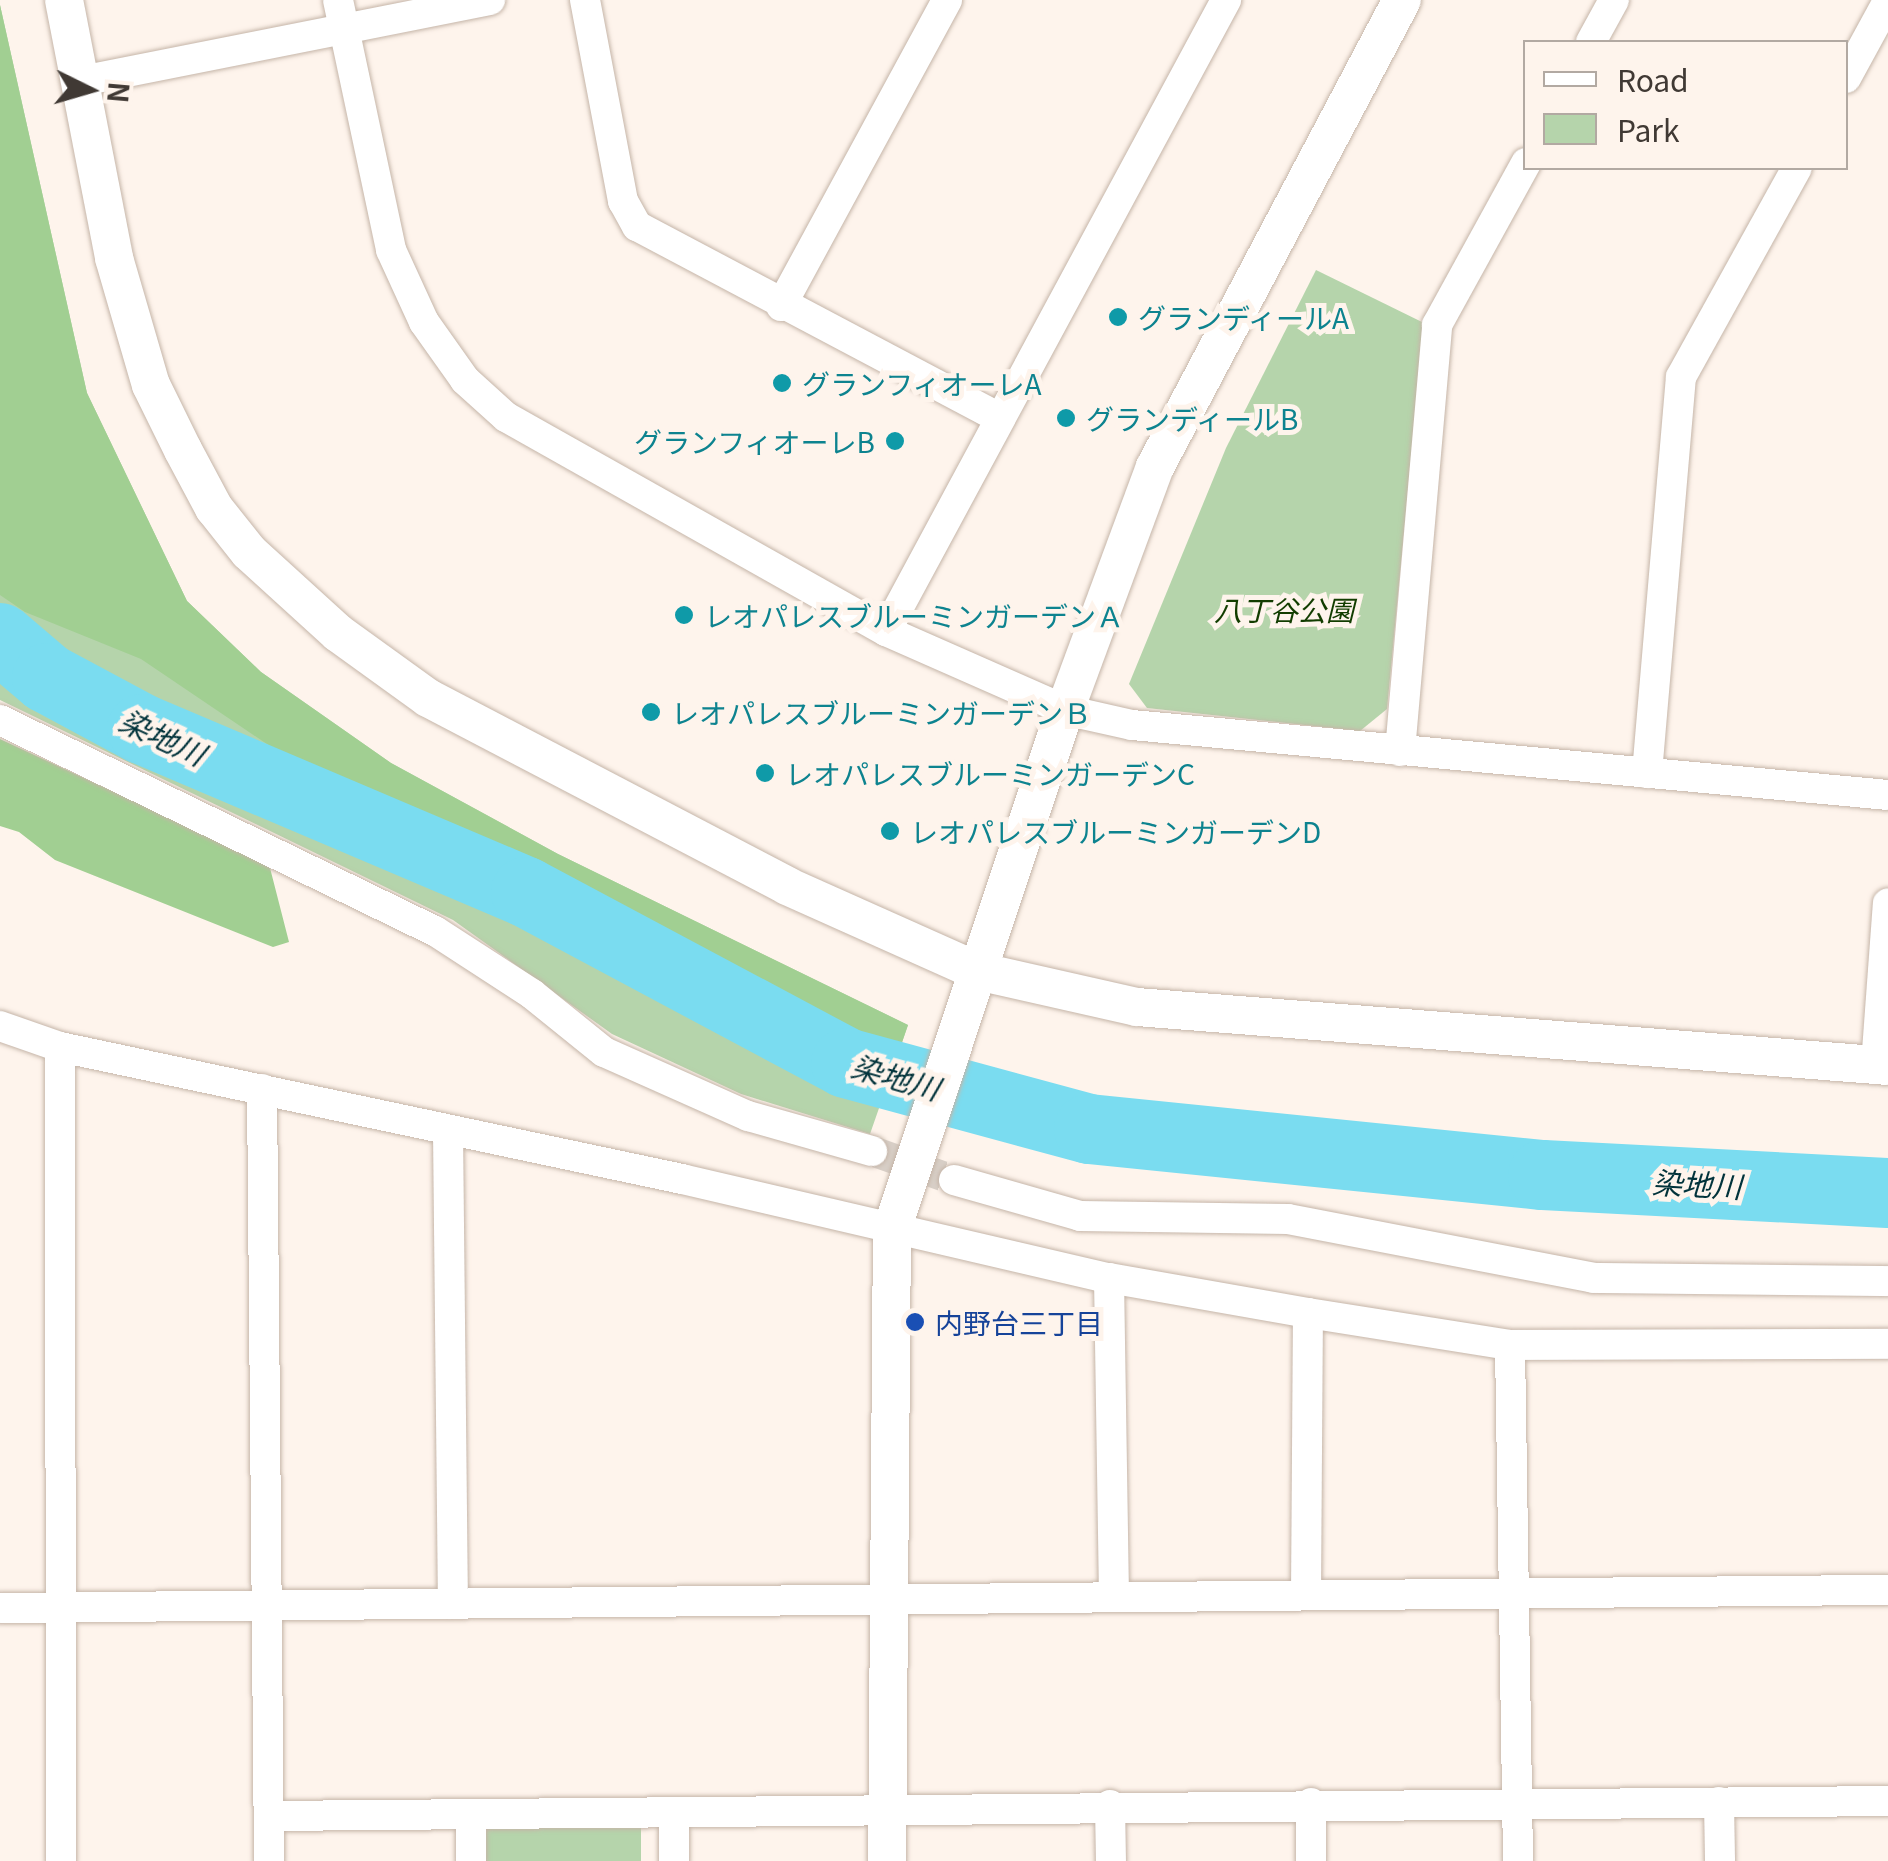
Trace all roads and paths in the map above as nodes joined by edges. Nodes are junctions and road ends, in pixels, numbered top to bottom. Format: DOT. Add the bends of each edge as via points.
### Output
graph roads {
  1 [pos="64,0"];
  2 [pos="490,0"];
  3 [pos="585,0"];
  4 [pos="947,0"];
  5 [pos="1226,0"];
  6 [pos="1402,0"];
  7 [pos="1614,0"];
  8 [pos="1888,1"];
  9 [pos="341,14"];
  10 [pos="1592,40"];
  11 [pos="1848,74"];
  12 [pos="81,81"];
  13 [pos="1523,168"];
  14 [pos="1795,170"];
  15 [pos="781,306"];
  16 [pos="996,416"];
  17 [pos="886,632"];
  18 [pos="1065,710"];
  19 [pos="0,720"];
  20 [pos="1400,751"];
  21 [pos="1648,773"];
  22 [pos="1888,795"];
  23 [pos="1888,903"];
  24 [pos="977,970"];
  25 [pos="0,1026"];
  26 [pos="60,1047"];
  27 [pos="1882,1066"];
  28 [pos="262,1089"];
  29 [pos="448,1130"];
  30 [pos="872,1152"];
  31 [pos="954,1180"];
  32 [pos="892,1229"];
  33 [pos="1109,1278"];
  34 [pos="1888,1281"];
  35 [pos="1308,1313"];
  36 [pos="1888,1344"];
  37 [pos="1510,1345"];
  38 [pos="1888,1590"];
  39 [pos="1306,1594"];
  40 [pos="1514,1594"];
  41 [pos="1114,1596"];
  42 [pos="886,1598"];
  43 [pos="453,1604"];
  44 [pos="58,1606"];
  45 [pos="266,1606"];
  46 [pos="0,1608"];
  47 [pos="1888,1801"];
  48 [pos="1719,1802"];
  49 [pos="1311,1803"];
  50 [pos="1518,1804"];
  51 [pos="1110,1805"];
  52 [pos="886,1806"];
  53 [pos="674,1812"];
  54 [pos="470,1814"];
  55 [pos="270,1816"];
  56 [pos="61,1861"];
  57 [pos="270,1861"];
  58 [pos="471,1861"];
  59 [pos="674,1861"];
  60 [pos="888,1861"];
  61 [pos="1111,1861"];
  62 [pos="1311,1861"];
  63 [pos="1518,1861"];
  64 [pos="1720,1861"];
  1 -- 12 [label="street"];
  2 -- 9 [label="street"];
  3 -- 15 [label="street" via="624,201 637,226"];
  4 -- 15 [label="street"];
  5 -- 16 [label="street"];
  6 -- 18 [label="street" via="1155,466"];
  7 -- 10 [label="street"];
  8 -- 11 [label="street"];
  9 -- 12 [label="street"];
  9 -- 17 [label="street" via="402,281 465,380 506,417"];
  12 -- 24 [label="street" via="114,258 150,385 214,508 249,552 338,633 428,698 787,886"];
  13 -- 20 [label="street" via="1437,324"];
  14 -- 21 [label="street" via="1682,377"];
  15 -- 16 [label="street"];
  16 -- 17 [label="street"];
  17 -- 18 [label="street"];
  18 -- 20 [label="street" via="1192,734"];
  18 -- 24 [label="street"];
  19 -- 30 [label="street" via="435,931 532,994 604,1052 748,1116"];
  20 -- 21 [label="street"];
  21 -- 22 [label="street"];
  23 -- 27 [label="street"];
  24 -- 27 [label="street" via="1137,1008"];
  24 -- 32 [label="street"];
  25 -- 26 [label="street"];
  26 -- 28 [label="street"];
  26 -- 44 [label="street"];
  28 -- 29 [label="street"];
  28 -- 45 [label="street"];
  29 -- 32 [label="street"];
  29 -- 43 [label="street"];
  31 -- 34 [label="street" via="1080,1216 1288,1219 1593,1278"];
  32 -- 33 [label="street"];
  32 -- 42 [label="street"];
  33 -- 35 [label="street"];
  33 -- 41 [label="street"];
  35 -- 37 [label="street"];
  35 -- 39 [label="street"];
  36 -- 37 [label="street"];
  37 -- 40 [label="street"];
  38 -- 40 [label="street"];
  39 -- 40 [label="street"];
  39 -- 41 [label="street"];
  40 -- 50 [label="street"];
  41 -- 42 [label="street"];
  42 -- 43 [label="street"];
  42 -- 52 [label="street"];
  43 -- 45 [label="street"];
  44 -- 45 [label="street"];
  44 -- 46 [label="street"];
  44 -- 56 [label="street"];
  45 -- 55 [label="street"];
  47 -- 48 [label="street"];
  48 -- 50 [label="street"];
  48 -- 64 [label="street"];
  49 -- 50 [label="street"];
  49 -- 51 [label="street"];
  49 -- 62 [label="street"];
  50 -- 63 [label="street"];
  51 -- 52 [label="street"];
  51 -- 61 [label="street"];
  52 -- 53 [label="street"];
  52 -- 60 [label="street"];
  53 -- 54 [label="street"];
  53 -- 59 [label="street"];
  54 -- 55 [label="street"];
  54 -- 58 [label="street"];
  55 -- 57 [label="street"];
}
